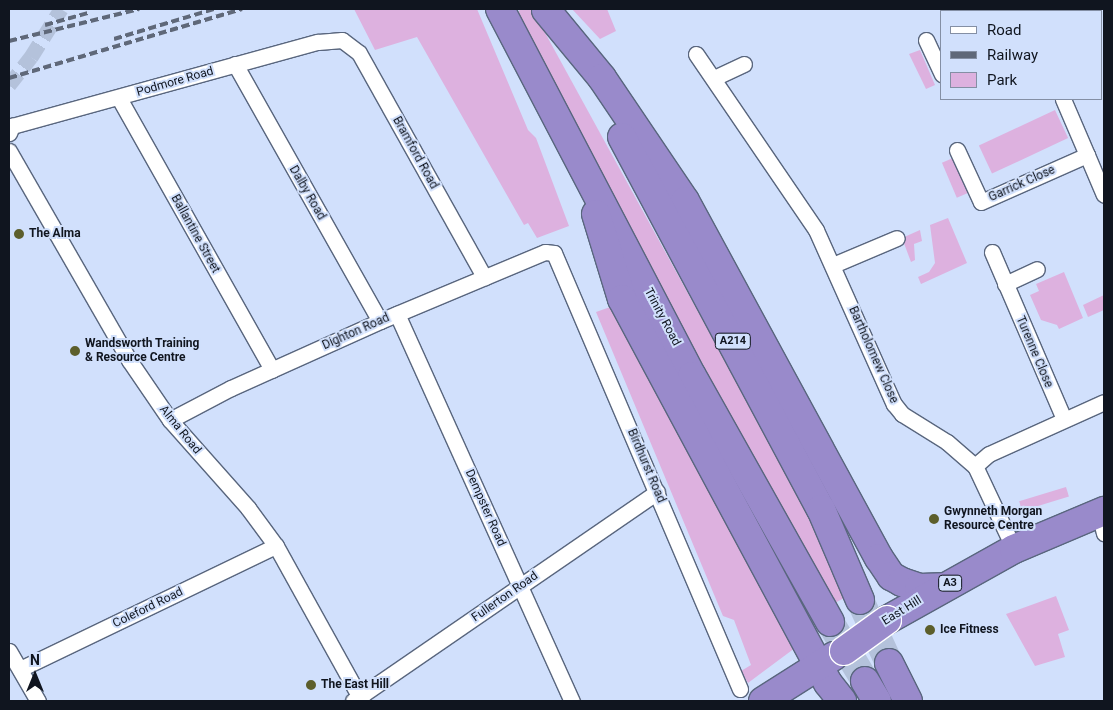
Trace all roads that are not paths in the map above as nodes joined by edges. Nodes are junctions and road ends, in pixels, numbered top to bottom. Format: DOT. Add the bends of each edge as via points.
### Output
graph roads {
  1 [pos="500,9"];
  2 [pos="546,10"];
  3 [pos="337,39"];
  4 [pos="926,40"];
  5 [pos="696,54"];
  6 [pos="235,64"];
  7 [pos="744,64"];
  8 [pos="940,71"];
  9 [pos="714,78"];
  10 [pos="119,98"];
  11 [pos="1063,100"];
  12 [pos="11,130"];
  13 [pos="9,150"];
  14 [pos="957,150"];
  15 [pos="1087,155"];
  16 [pos="583,165"];
  17 [pos="1104,195"];
  18 [pos="897,238"];
  19 [pos="545,252"];
  20 [pos="992,252"];
  21 [pos="833,265"];
  22 [pos="1037,269"];
  23 [pos="484,277"];
  24 [pos="1005,284"];
  25 [pos="397,314"];
  26 [pos="380,321"];
  27 [pos="272,370"];
  28 [pos="1104,402"];
  29 [pos="1064,419"];
  30 [pos="170,420"];
  31 [pos="975,466"];
  32 [pos="657,492"];
  33 [pos="1103,519"];
  34 [pos="276,546"];
  35 [pos="1014,549"];
  36 [pos="520,586"];
  37 [pos="943,587"];
  38 [pos="860,600"];
  39 [pos="830,622"];
  40 [pos="9,651"];
  41 [pos="835,659"];
  42 [pos="889,663"];
  43 [pos="20,669"];
  44 [pos="752,695"];
  45 [pos="359,700"];
  46 [pos="38,701"];
  47 [pos="572,701"];
  48 [pos="842,701"];
  49 [pos="847,701"];
  50 [pos="908,701"];
  1 -- 16 [label="highway, Trinity Road"];
  2 -- 37 [label="highway, A214" via="602,78 685,202 891,576 919,588"];
  2 -- 38 [label="highway, A214" via="628,147 712,301 821,509"];
  3 -- 6 [label="street, Podmore Road"];
  3 -- 23 [label="street, Bramford Road" via="350,44 359,53"];
  4 -- 8 [label="street"];
  5 -- 9 [label="street, Bartholomew Close"];
  6 -- 10 [label="street, Podmore Road"];
  6 -- 26 [label="street, Dalby Road"];
  7 -- 9 [label="street"];
  9 -- 21 [label="street, Bartholomew Close" via="816,230"];
  10 -- 12 [label="street, Podmore Road"];
  10 -- 27 [label="street, Ballantine Street"];
  11 -- 15 [label="street"];
  13 -- 30 [label="street, Alma Road" via="129,360"];
  14 -- 15 [label="street, Garrick Close" via="981,202"];
  15 -- 17 [label="street"];
  16 -- 39 [label="highway, Trinity Road" via="692,376"];
  16 -- 41 [label="highway" via="604,248 622,299"];
  18 -- 21 [label="street"];
  19 -- 23 [label="street, Dighton Road"];
  19 -- 32 [label="street, Birdhurst Road" via="557,256"];
  20 -- 24 [label="street, Turenne Close"];
  21 -- 31 [label="street, Bartholomew Close" via="894,404 902,414 947,442"];
  22 -- 24 [label="street"];
  23 -- 25 [label="street, Dighton Road"];
  24 -- 29 [label="street, Turenne Close"];
  25 -- 26 [label="street, Dighton Road"];
  25 -- 36 [label="street, Dempster Road"];
  26 -- 27 [label="street, Dighton Road"];
  27 -- 30 [label="street, Dighton Road"];
  28 -- 29 [label="street"];
  29 -- 31 [label="street" via="989,454"];
  30 -- 34 [label="street, Alma Road" via="248,508"];
  31 -- 35 [label="street, Bartholomew Close"];
  32 -- 36 [label="street, Fullerton Road"];
  32 -- 44 [label="street, Birdhurst Road"];
  33 -- 35 [label="highway, East Hill / A3"];
  34 -- 43 [label="street, Coleford Road"];
  34 -- 45 [label="street, Alma Road"];
  35 -- 37 [label="highway, East Hill / A3"];
  36 -- 45 [label="street, Fullerton Road"];
  36 -- 47 [label="street, Dempster Road"];
  37 -- 41 [label="highway, East Hill / A3, bridge" via="887,620"];
  40 -- 43 [label="street"];
  41 -- 44 [label="highway, East Hill / A3"];
  41 -- 48 [label="highway" via="833,692"];
  41 -- 49 [label="highway"];
  42 -- 50 [label="highway"];
  43 -- 46 [label="street"];
}
